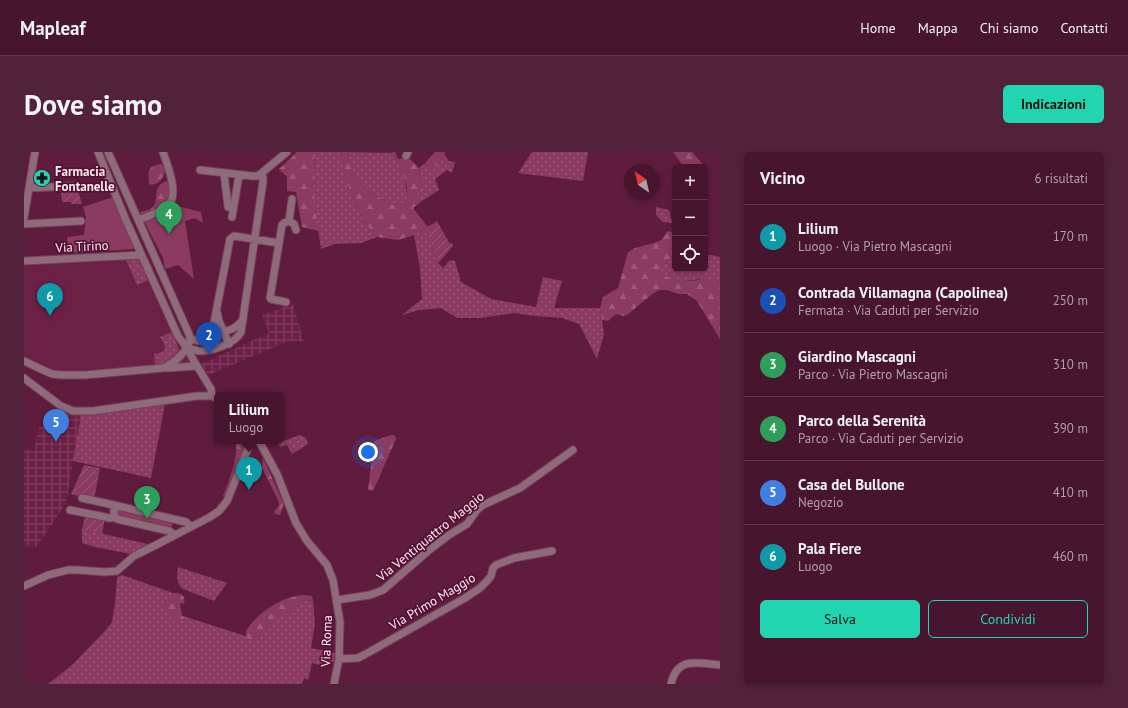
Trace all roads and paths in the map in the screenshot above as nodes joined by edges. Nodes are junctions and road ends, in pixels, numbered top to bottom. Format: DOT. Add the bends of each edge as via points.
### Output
graph roads {
  1 [pos="35,152"];
  2 [pos="98,152"];
  3 [pos="108,152"];
  4 [pos="163,152"];
  5 [pos="287,152"];
  6 [pos="200,170"];
  7 [pos="261,174"];
  8 [pos="224,176"];
  9 [pos="238,178"];
  10 [pos="72,186"];
  11 [pos="29,188"];
  12 [pos="292,199"];
  13 [pos="233,208"];
  14 [pos="232,217"];
  15 [pos="24,218"];
  16 [pos="138,220"];
  17 [pos="81,221"];
  18 [pos="289,221"];
  19 [pos="24,224"];
  20 [pos="296,230"];
  21 [pos="254,239"];
  22 [pos="278,243"];
  23 [pos="141,254"];
  24 [pos="24,260"];
  25 [pos="286,302"];
  26 [pos="216,310"];
  27 [pos="243,320"];
  28 [pos="224,332"];
  29 [pos="190,338"];
  30 [pos="208,338"];
  31 [pos="229,344"];
  32 [pos="187,348"];
  33 [pos="24,361"];
  34 [pos="198,367"];
  35 [pos="163,368"];
  36 [pos="24,378"];
  37 [pos="214,397"];
  38 [pos="250,444"];
  39 [pos="261,444"];
  40 [pos="573,450"];
  41 [pos="82,498"];
  42 [pos="118,506"];
  43 [pos="70,510"];
  44 [pos="115,517"];
  45 [pos="191,527"];
  46 [pos="175,535"];
  47 [pos="552,551"];
  48 [pos="24,586"];
  49 [pos="337,600"];
  50 [pos="339,659"];
  51 [pos="720,665"];
  52 [pos="334,684"];
  53 [pos="671,684"];
  1 -- 11 [label="street"];
  2 -- 23 [label="street"];
  3 -- 16 [label="street"];
  4 -- 16 [label="street" via="172,181 172,200 160,210"];
  5 -- 7 [label="street"];
  6 -- 8 [label="street"];
  7 -- 9 [label="street"];
  7 -- 21 [label="street" via="263,182"];
  8 -- 9 [label="street"];
  8 -- 13 [label="street" via="228,207"];
  9 -- 13 [label="street"];
  10 -- 11 [label="street"];
  11 -- 15 [label="street"];
  12 -- 18 [label="street"];
  13 -- 14 [label="street"];
  16 -- 29 [label="street"];
  17 -- 19 [label="street, Via Tirino"];
  18 -- 20 [label="street" via="294,224"];
  18 -- 22 [label="street" via="282,225"];
  21 -- 22 [label="street"];
  21 -- 26 [label="street" via="234,236 230,239"];
  21 -- 27 [label="street"];
  22 -- 25 [label="street" via="270,298"];
  23 -- 24 [label="street, Via Tirino"];
  23 -- 32 [label="street" via="178,336"];
  26 -- 28 [label="street"];
  26 -- 30 [label="street" via="213,328"];
  27 -- 28 [label="street" via="238,326"];
  27 -- 31 [label="street" via="239,336"];
  28 -- 30 [label="street"];
  28 -- 31 [label="street"];
  29 -- 30 [label="street" via="198,341"];
  29 -- 32 [label="street"];
  31 -- 32 [label="street" via="198,351"];
  32 -- 34 [label="street"];
  32 -- 35 [label="street" via="174,363"];
  33 -- 35 [label="street" via="52,374 62,375"];
  34 -- 35 [label="street"];
  34 -- 37 [label="street"];
  36 -- 37 [label="street" via="73,412 197,396"];
  38 -- 45 [label="street" via="227,501 214,514"];
  39 -- 49 [label="street, Via Roma" via="277,474 296,523 330,571"];
  40 -- 49 [label="street, Via Ventiquattro Maggio" via="520,488 480,508 467,524 448,535 382,590 370,595"];
  41 -- 42 [label="street"];
  42 -- 44 [label="street" via="114,510"];
  42 -- 45 [label="street" via="186,522"];
  43 -- 44 [label="street"];
  44 -- 46 [label="street" via="170,531"];
  45 -- 46 [label="street"];
  46 -- 48 [label="street" via="134,556 117,571 68,570 44,576"];
  47 -- 50 [label="street, Via Primo Maggio" via="525,555 499,563 493,568 487,581 465,598 358,658"];
  49 -- 50 [label="street, Via Roma" via="340,622"];
  50 -- 52 [label="street, Via Roma"];
  51 -- 53 [label="street" via="683,664 676,671"];
}
